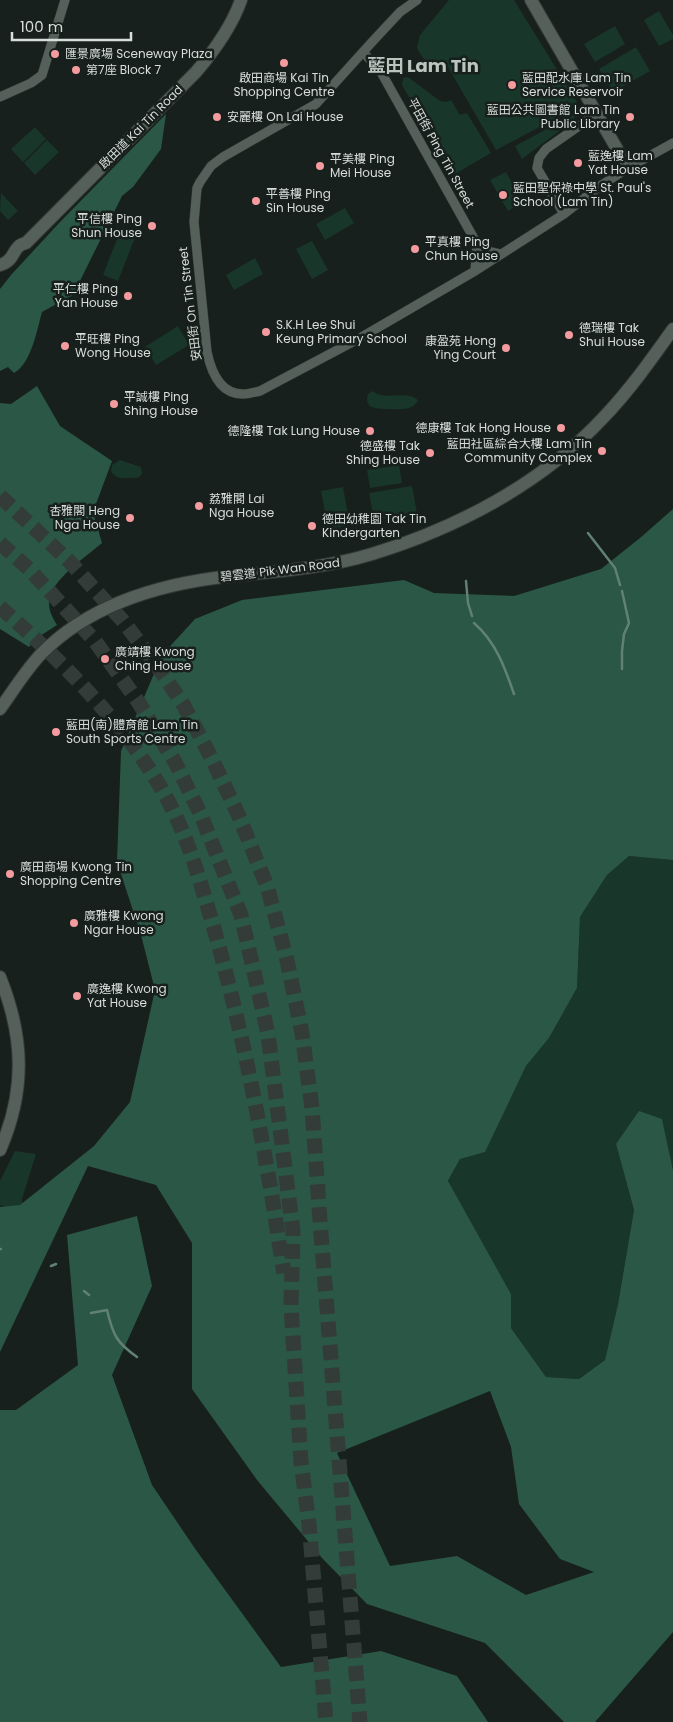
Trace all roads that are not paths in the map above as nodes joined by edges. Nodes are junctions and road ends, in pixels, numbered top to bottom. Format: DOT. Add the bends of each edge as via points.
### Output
graph roads {
  1 [pos="65,0"];
  2 [pos="242,0"];
  3 [pos="417,0"];
  4 [pos="530,0"];
  5 [pos="363,52"];
  6 [pos="0,97"];
  7 [pos="596,111"];
  8 [pos="673,143"];
  9 [pos="628,168"];
  10 [pos="564,214"];
  11 [pos="477,244"];
  12 [pos="500,254"];
  13 [pos="7,262"];
  14 [pos="475,271"];
  15 [pos="0,276"];
  16 [pos="673,329"];
  17 [pos="0,710"];
  18 [pos="0,977"];
  19 [pos="0,1150"];
  1 -- 6 [label="street" via="46,77"];
  2 -- 13 [label="main road, 啟田道 Kai Tin Road" via="221,40 196,72 26,243 26,248"];
  3 -- 5 [label="street, 安田街 On Tin Street" via="400,12"];
  4 -- 7 [label="main road"];
  5 -- 11 [label="street, 平田街 Ping Tin Street" via="381,72"];
  5 -- 14 [label="street, 安田街 On Tin Street" via="316,104 223,157 197,188 194,222 210,367 222,386 231,392 260,391"];
  7 -- 9 [label="main road"];
  7 -- 10 [label="street" via="539,158 538,168"];
  8 -- 9 [label="street, 安田街 On Tin Street"];
  9 -- 10 [label="street, 安田街 On Tin Street"];
  10 -- 12 [label="street, 安田街 On Tin Street"];
  11 -- 12 [label="street"];
  11 -- 14 [label="street"];
  12 -- 14 [label="street, 安田街 On Tin Street"];
  13 -- 15 [label="main road, 啟田道 Kai Tin Road" via="6,270"];
  16 -- 17 [label="main road, 碧雲道 Pik Wan Road" via="592,430 525,484 492,503 422,537 346,562 285,572 207,579 159,589 117,603 83,621 48,648"];
  18 -- 19 [label="main road" via="15,1021 19,1061 15,1106"];
}
